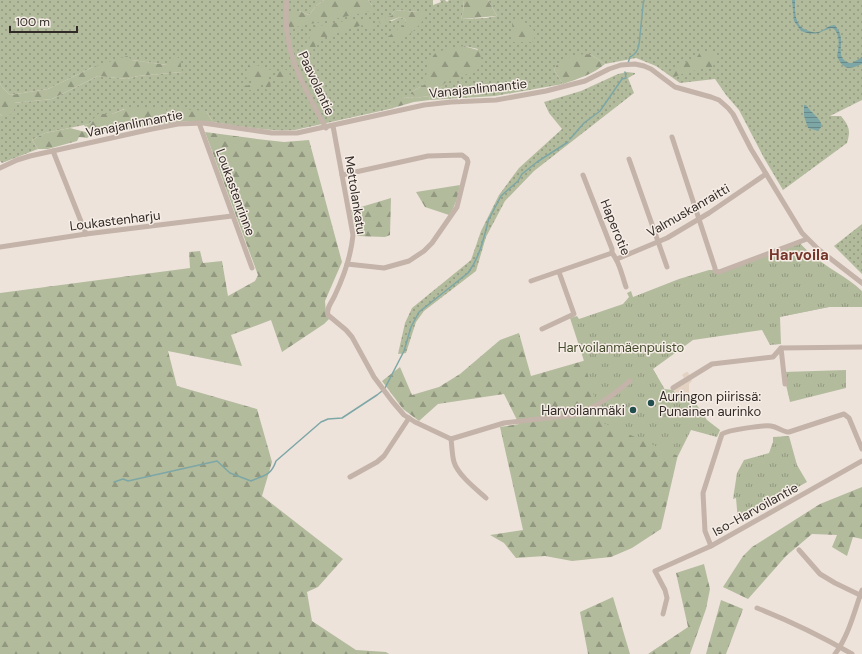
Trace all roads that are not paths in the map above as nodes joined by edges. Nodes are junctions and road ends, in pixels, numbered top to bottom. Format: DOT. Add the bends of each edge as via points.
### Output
graph roads {
  1 [pos="287,0"];
  2 [pos="199,123"];
  3 [pos="333,126"];
  4 [pos="326,128"];
  5 [pos="672,137"];
  6 [pos="53,151"];
  7 [pos="629,159"];
  8 [pos="0,168"];
  9 [pos="766,174"];
  10 [pos="342,175"];
  11 [pos="583,175"];
  12 [pos="232,216"];
  13 [pos="699,219"];
  14 [pos="86,234"];
  15 [pos="807,239"];
  16 [pos="658,242"];
  17 [pos="0,247"];
  18 [pos="612,253"];
  19 [pos="617,259"];
  20 [pos="347,264"];
  21 [pos="667,267"];
  22 [pos="252,268"];
  23 [pos="559,272"];
  24 [pos="531,281"];
  25 [pos="862,283"];
  26 [pos="626,287"];
  27 [pos="542,328"];
  28 [pos="862,347"];
  29 [pos="781,348"];
  30 [pos="630,381"];
  31 [pos="785,384"];
  32 [pos="673,388"];
  33 [pos="409,418"];
  34 [pos="452,439"];
  35 [pos="862,449"];
  36 [pos="862,461"];
  37 [pos="350,477"];
  38 [pos="486,498"];
  39 [pos="711,546"];
  40 [pos="799,550"];
  41 [pos="861,594"];
  42 [pos="757,608"];
  43 [pos="662,614"];
  44 [pos="840,647"];
  45 [pos="835,654"];
  46 [pos="852,654"];
  1 -- 4 [label="street, Paavolantie" via="285,26 294,63"];
  2 -- 4 [label="street, Vanajanlinnantie" via="279,133"];
  2 -- 6 [label="street, Vanajanlinnantie" via="157,128"];
  2 -- 12 [label="street, Loukastenrinne"];
  3 -- 4 [label="street, Vanajanlinnantie"];
  3 -- 9 [label="street, Vanajanlinnantie" via="424,105 496,100 546,91 585,81 621,65 635,64 644,66 676,87 711,97 723,104 733,114"];
  3 -- 10 [label="street, Mettolankatu"];
  5 -- 13 [label="street"];
  6 -- 8 [label="street, Vanajanlinnantie" via="17,160"];
  6 -- 14 [label="street"];
  7 -- 16 [label="street"];
  9 -- 13 [label="street, Valmuskanraitti"];
  9 -- 15 [label="street, Vanajanlinnantie"];
  10 -- 20 [label="street, Mettolankatu" via="353,235"];
  10 -- 20 [label="street" via="428,156 462,155 468,162 457,207 424,251 409,261 384,268"];
  11 -- 18 [label="street, Haperotie"];
  12 -- 14 [label="street, Loukastenharju"];
  12 -- 22 [label="street, Loukastenrinne"];
  13 -- 15 [label="street" via="715,271 719,272"];
  13 -- 16 [label="street, Valmuskanraitti"];
  14 -- 17 [label="street, Loukastenharju"];
  15 -- 25 [label="street, Vanajanlinnantie"];
  16 -- 19 [label="street, Valmuskanraitti"];
  16 -- 21 [label="street"];
  18 -- 19 [label="street, Haperotie"];
  18 -- 23 [label="street"];
  19 -- 26 [label="street, Haperotie"];
  20 -- 33 [label="street, Mettolankatu" via="327,312 329,318 352,337 379,384"];
  23 -- 24 [label="street"];
  23 -- 27 [label="street" via="574,314"];
  28 -- 29 [label="street"];
  29 -- 31 [label="street"];
  29 -- 32 [label="street" via="773,357 712,364"];
  30 -- 34 [label="street" via="595,406 575,415 504,423"];
  33 -- 34 [label="street"];
  33 -- 37 [label="street" via="384,456"];
  34 -- 38 [label="street" via="457,468"];
  35 -- 39 [label="street" via="849,418 844,414 789,432 770,426 722,434 703,493 705,531"];
  36 -- 39 [label="street, Iso-Harvoilantie"];
  39 -- 43 [label="street, Iso-Harvoilantie" via="655,571 667,598"];
  40 -- 41 [label="street" via="820,574"];
  41 -- 44 [label="street"];
  42 -- 44 [label="street" via="788,620"];
  44 -- 45 [label="street"];
  44 -- 46 [label="street"];
}
